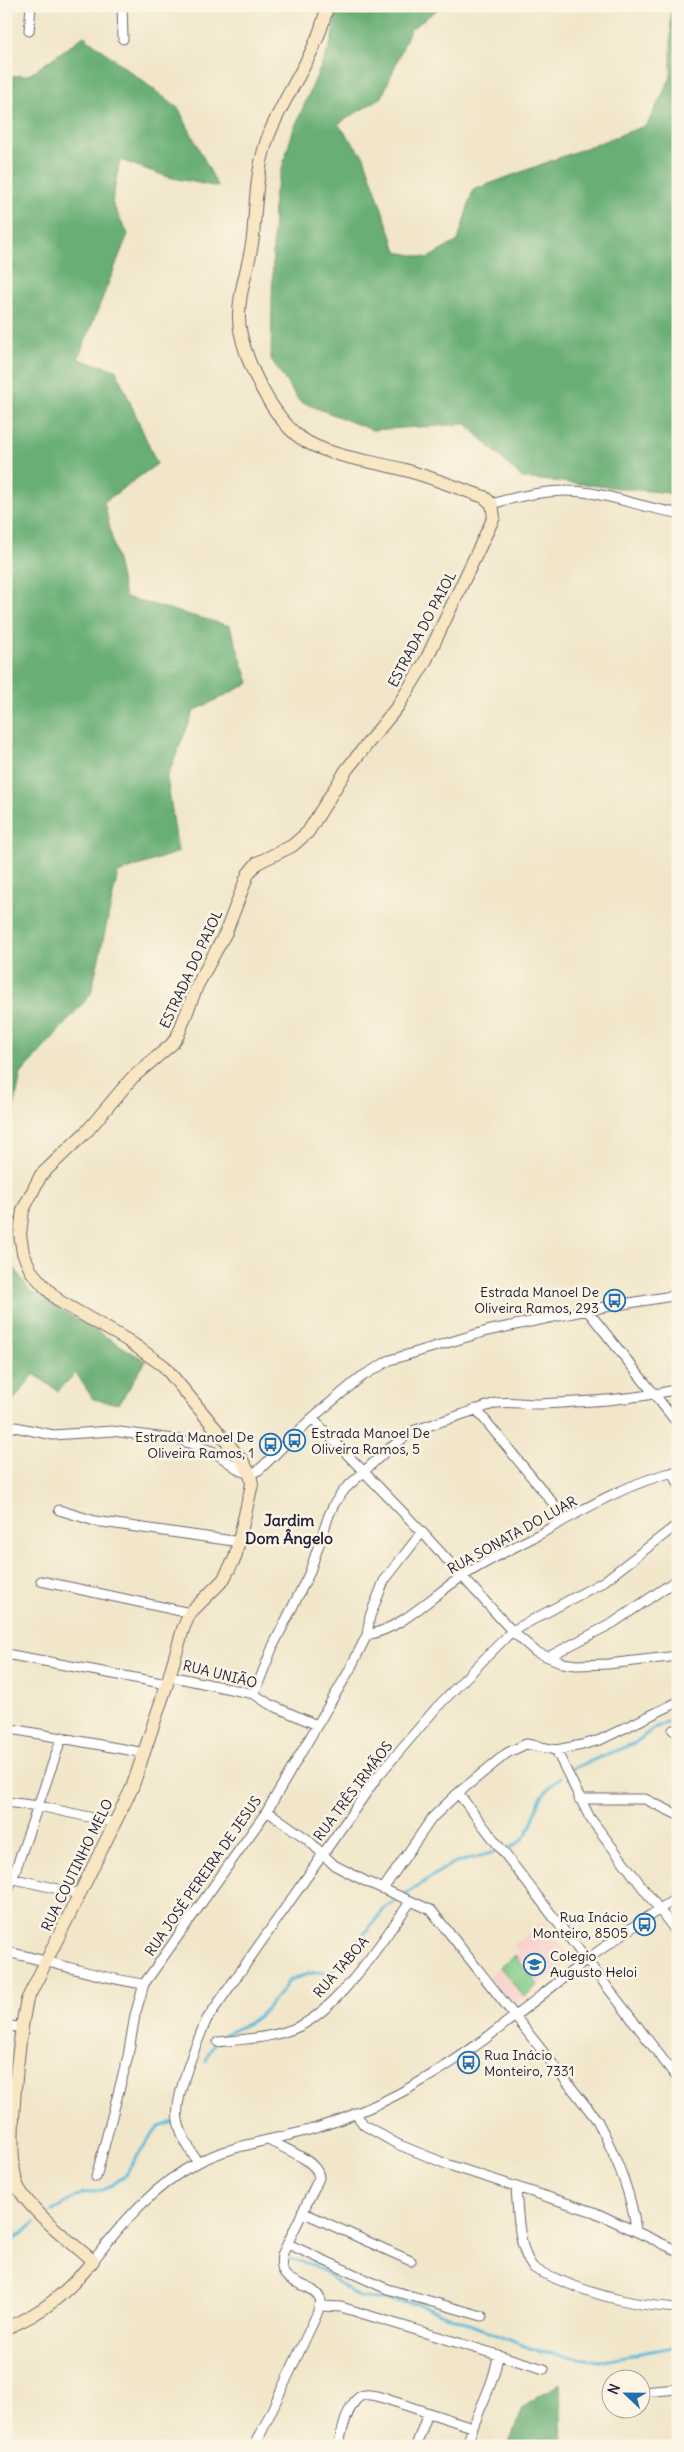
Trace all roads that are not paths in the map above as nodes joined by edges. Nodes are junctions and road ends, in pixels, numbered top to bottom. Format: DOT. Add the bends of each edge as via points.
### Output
graph roads {
  1 [pos="31,6"];
  2 [pos="122,6"];
  3 [pos="327,6"];
  4 [pos="29,31"];
  5 [pos="123,39"];
  6 [pos="488,500"];
  7 [pos="678,513"];
  8 [pos="678,1296"];
  9 [pos="587,1310"];
  10 [pos="678,1389"];
  11 [pos="655,1395"];
  12 [pos="476,1409"];
  13 [pos="312,1418"];
  14 [pos="678,1424"];
  15 [pos="6,1425"];
  16 [pos="675,1471"];
  17 [pos="363,1472"];
  18 [pos="250,1474"];
  19 [pos="678,1483"];
  20 [pos="59,1510"];
  21 [pos="566,1519"];
  22 [pos="678,1524"];
  23 [pos="422,1532"];
  24 [pos="240,1542"];
  25 [pos="462,1576"];
  26 [pos="678,1578"];
  27 [pos="41,1581"];
  28 [pos="190,1613"];
  29 [pos="512,1631"];
  30 [pos="367,1635"];
  31 [pos="6,1654"];
  32 [pos="678,1656"];
  33 [pos="548,1657"];
  34 [pos="169,1680"];
  35 [pos="254,1694"];
  36 [pos="678,1702"];
  37 [pos="317,1725"];
  38 [pos="6,1728"];
  39 [pos="62,1737"];
  40 [pos="556,1750"];
  41 [pos="146,1753"];
  42 [pos="458,1793"];
  43 [pos="579,1799"];
  44 [pos="6,1802"];
  45 [pos="39,1806"];
  46 [pos="267,1811"];
  47 [pos="678,1814"];
  48 [pos="116,1823"];
  49 [pos="324,1853"];
  50 [pos="9,1878"];
  51 [pos="385,1890"];
  52 [pos="80,1894"];
  53 [pos="6,1897"];
  54 [pos="678,1897"];
  55 [pos="409,1900"];
  56 [pos="660,1909"];
  57 [pos="678,1934"];
  58 [pos="6,1952"];
  59 [pos="47,1960"];
  60 [pos="585,1961"];
  61 [pos="144,1984"];
  62 [pos="514,2018"];
  63 [pos="6,2024"];
  64 [pos="21,2028"];
  65 [pos="218,2042"];
  66 [pos="678,2079"];
  67 [pos="11,2099"];
  68 [pos="355,2113"];
  69 [pos="268,2140"];
  70 [pos="197,2162"];
  71 [pos="10,2172"];
  72 [pos="96,2177"];
  73 [pos="516,2188"];
  74 [pos="302,2212"];
  75 [pos="636,2231"];
  76 [pos="288,2244"];
  77 [pos="678,2251"];
  78 [pos="93,2261"];
  79 [pos="411,2261"];
  80 [pos="320,2306"];
  81 [pos="678,2308"];
  82 [pos="482,2316"];
  83 [pos="6,2328"];
  84 [pos="498,2355"];
  85 [pos="544,2369"];
  86 [pos="678,2389"];
  87 [pos="652,2391"];
  88 [pos="428,2413"];
  89 [pos="472,2427"];
  90 [pos="256,2446"];
  91 [pos="338,2446"];
  92 [pos="416,2446"];
  93 [pos="467,2446"];
  1 -- 4 [label="street"];
  2 -- 5 [label="street"];
  3 -- 6 [label="street" via="317,41 278,113 259,166 250,254 240,302 239,320 244,347 278,414 304,441 324,450 406,470"];
  6 -- 7 [label="street" via="575,491"];
  6 -- 18 [label="street, ESTRADA DO PAIOL" via="494,518 425,662 398,706 347,769 308,832 292,846 257,863 248,874 226,932 196,986 183,1024 172,1044 132,1078 88,1130 41,1175 23,1210 20,1234 23,1253 31,1271 59,1301 148,1352 164,1366"];
  8 -- 9 [label="street"];
  9 -- 11 [label="street"];
  9 -- 13 [label="street" via="487,1331 390,1360 361,1377"];
  10 -- 11 [label="street"];
  11 -- 12 [label="street" via="542,1404 510,1401"];
  11 -- 14 [label="street"];
  12 -- 17 [label="street" via="413,1431"];
  12 -- 21 [label="street"];
  13 -- 17 [label="street"];
  13 -- 18 [label="street" via="259,1470"];
  15 -- 18 [label="street" via="53,1435 112,1431 167,1438 196,1444 214,1452 241,1472"];
  16 -- 19 [label="street"];
  16 -- 21 [label="street, RUA SONATA DO LUAR" via="627,1488"];
  17 -- 23 [label="street"];
  17 -- 35 [label="street" via="334,1504 310,1574 273,1646"];
  18 -- 24 [label="street, RUA COUTINHO MELO" via="251,1491"];
  20 -- 24 [label="street" via="95,1520"];
  21 -- 25 [label="street, RUA SONATA DO LUAR"];
  22 -- 29 [label="street, RUA TRÊS IRMÃOS" via="602,1582"];
  23 -- 25 [label="street"];
  23 -- 30 [label="street, RUA JOSÉ PEREIRA DE JESUS" via="384,1581 370,1616"];
  24 -- 28 [label="street, RUA COUTINHO MELO" via="236,1558 223,1580"];
  25 -- 29 [label="street"];
  25 -- 30 [label="street, RUA SONATA DO LUAR" via="405,1618"];
  26 -- 33 [label="street" via="612,1623"];
  27 -- 28 [label="street"];
  28 -- 34 [label="street, RUA COUTINHO MELO"];
  29 -- 33 [label="street" via="526,1645"];
  29 -- 49 [label="street, RUA TRÊS IRMÃOS" via="437,1707 378,1776"];
  30 -- 37 [label="street, RUA JOSÉ PEREIRA DE JESUS" via="335,1698"];
  31 -- 34 [label="street, RUA UNIÃO"];
  32 -- 33 [label="street" via="576,1665"];
  34 -- 35 [label="street, RUA UNIÃO"];
  34 -- 41 [label="street, RUA COUTINHO MELO"];
  35 -- 37 [label="street, RUA UNIÃO"];
  36 -- 40 [label="street" via="600,1740"];
  37 -- 46 [label="street, RUA JOSÉ PEREIRA DE JESUS"];
  38 -- 39 [label="street"];
  39 -- 41 [label="street"];
  39 -- 45 [label="street"];
  40 -- 42 [label="street" via="526,1744 518,1746"];
  40 -- 43 [label="street"];
  41 -- 48 [label="street, RUA COUTINHO MELO"];
  42 -- 51 [label="street" via="432,1818"];
  42 -- 60 [label="street"];
  43 -- 47 [label="street" via="645,1799"];
  43 -- 56 [label="street" via="613,1851"];
  44 -- 45 [label="street"];
  45 -- 48 [label="street"];
  45 -- 50 [label="street"];
  46 -- 49 [label="street"];
  46 -- 61 [label="street, RUA JOSÉ PEREIRA DE JESUS"];
  48 -- 52 [label="street, RUA COUTINHO MELO"];
  49 -- 51 [label="street" via="334,1865"];
  49 -- 70 [label="street, RUA TRÊS IRMÃOS" via="207,2019 178,2109 180,2127"];
  50 -- 52 [label="street"];
  50 -- 53 [label="street"];
  51 -- 55 [label="street"];
  52 -- 59 [label="street, RUA COUTINHO MELO"];
  54 -- 56 [label="street"];
  55 -- 62 [label="street" via="432,1910"];
  55 -- 65 [label="street, RUA TABOA" via="361,1968 316,2015 302,2025 282,2032"];
  56 -- 57 [label="street"];
  56 -- 60 [label="street"];
  58 -- 59 [label="street"];
  59 -- 61 [label="street" via="105,1978"];
  59 -- 64 [label="street, RUA COUTINHO MELO" via="27,2000"];
  60 -- 62 [label="street"];
  60 -- 66 [label="street"];
  61 -- 72 [label="street, RUA JOSÉ PEREIRA DE JESUS"];
  62 -- 68 [label="street" via="475,2049 422,2081"];
  62 -- 75 [label="street" via="597,2120 628,2193"];
  63 -- 64 [label="street"];
  64 -- 67 [label="street, RUA COUTINHO MELO"];
  67 -- 71 [label="street, RUA COUTINHO MELO"];
  68 -- 69 [label="street" via="316,2128"];
  68 -- 73 [label="street" via="364,2125 397,2144"];
  69 -- 70 [label="street"];
  69 -- 74 [label="street" via="312,2164 320,2172"];
  70 -- 78 [label="street" via="130,2216"];
  71 -- 78 [label="street, RUA COUTINHO MELO" via="31,2204"];
  73 -- 75 [label="street" via="594,2212"];
  73 -- 81 [label="street" via="518,2223 528,2260 536,2269 620,2302"];
  74 -- 76 [label="street"];
  74 -- 79 [label="street"];
  75 -- 77 [label="street"];
  76 -- 80 [label="street" via="282,2255 281,2270 316,2293"];
  76 -- 82 [label="street" via="387,2289"];
  78 -- 83 [label="street" via="69,2288 34,2316"];
  80 -- 84 [label="street" via="341,2307"];
  80 -- 90 [label="street"];
  84 -- 85 [label="street"];
  84 -- 89 [label="street" via="496,2374"];
  86 -- 87 [label="street"];
  88 -- 89 [label="street"];
  88 -- 91 [label="street" via="364,2394 356,2398 349,2410"];
  88 -- 92 [label="street"];
  89 -- 93 [label="street"];
}
